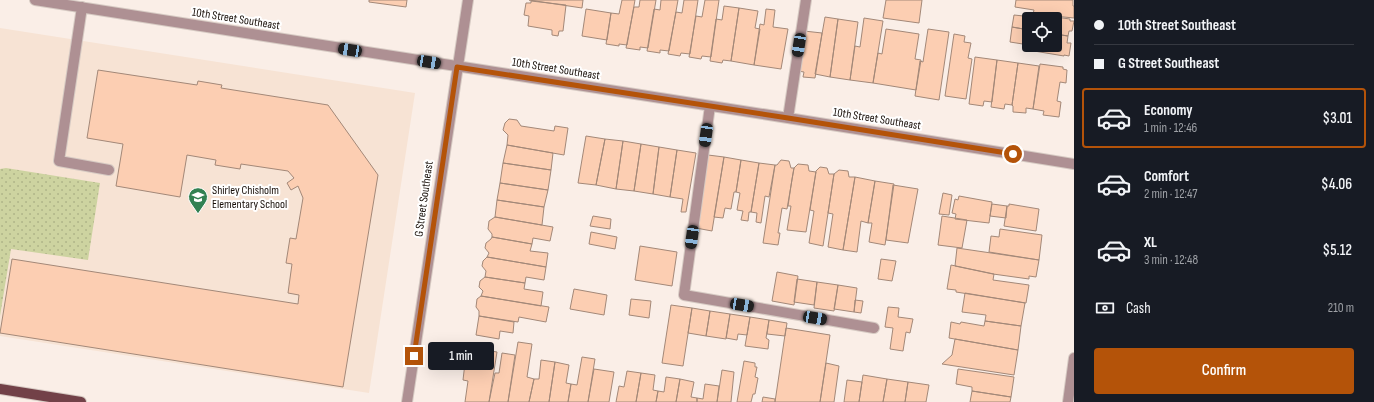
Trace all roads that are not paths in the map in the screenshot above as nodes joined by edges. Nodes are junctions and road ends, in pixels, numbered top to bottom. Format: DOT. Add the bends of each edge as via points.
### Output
graph roads {
  1 [pos="35,0"];
  2 [pos="468,0"];
  3 [pos="806,0"];
  4 [pos="82,7"];
  5 [pos="457,67"];
  6 [pos="710,106"];
  7 [pos="788,118"];
  8 [pos="1074,164"];
  9 [pos="108,170"];
  10 [pos="874,328"];
  11 [pos="1074,358"];
  12 [pos="0,389"];
  13 [pos="81,402"];
  14 [pos="407,402"];
  15 [pos="1068,402"];
  1 -- 4 [label="street, 10th Street Southeast"];
  2 -- 5 [label="street, G Street Southeast"];
  3 -- 7 [label="street"];
  4 -- 5 [label="street, 10th Street Southeast"];
  4 -- 9 [label="street" via="59,161"];
  5 -- 6 [label="street, 10th Street Southeast"];
  5 -- 14 [label="street, G Street Southeast"];
  6 -- 7 [label="street, 10th Street Southeast"];
  6 -- 10 [label="street" via="684,295"];
  7 -- 8 [label="street, 10th Street Southeast"];
  11 -- 15 [label="street"];
  12 -- 13 [label="main road"];
}
